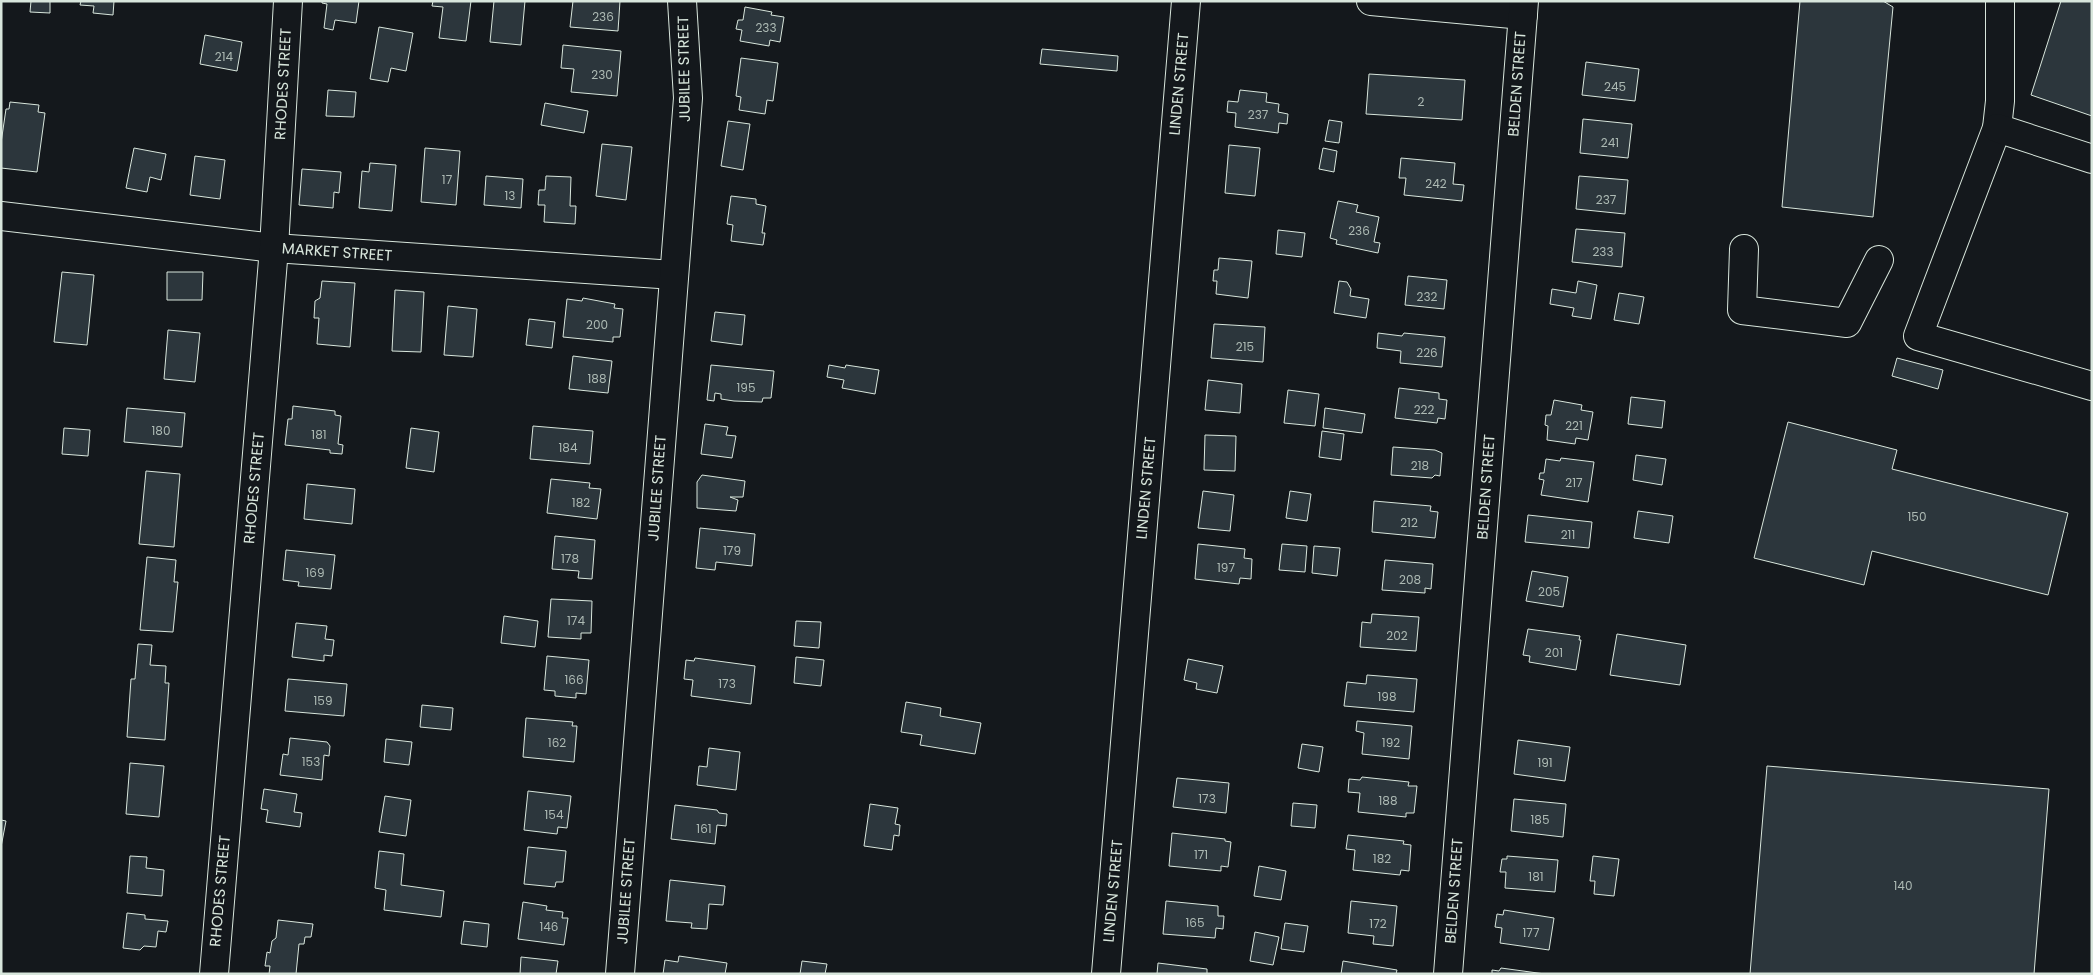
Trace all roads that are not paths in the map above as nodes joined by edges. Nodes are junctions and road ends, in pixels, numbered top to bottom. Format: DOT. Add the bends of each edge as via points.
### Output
graph roads {
  1 [pos="288,1"];
  2 [pos="682,1"];
  3 [pos="1186,1"];
  4 [pos="1371,1"];
  5 [pos="2000,1"];
  6 [pos="1523,8"];
  7 [pos="1997,128"];
  8 [pos="2092,159"];
  9 [pos="1,216"];
  10 [pos="274,248"];
  11 [pos="1744,249"];
  12 [pos="1879,260"];
  13 [pos="674,275"];
  14 [pos="2092,386"];
  15 [pos="214,974"];
  16 [pos="620,974"];
  17 [pos="1106,974"];
  18 [pos="1448,974"];
  1 -- 10 [label="street, RHODES STREET"];
  2 -- 13 [label="street, JUBILEE STREET" via="688,98"];
  3 -- 17 [label="street, LINDEN STREET"];
  4 -- 6 [label="street"];
  5 -- 7 [label="street"];
  6 -- 18 [label="street, BELDEN STREET"];
  7 -- 8 [label="street"];
  7 -- 14 [label="street" via="1918,336"];
  9 -- 10 [label="street, MARKET STREET"];
  10 -- 13 [label="street, MARKET STREET"];
  10 -- 15 [label="street, RHODES STREET"];
  11 -- 12 [label="street" via="1742,310 1847,323"];
  13 -- 16 [label="street, JUBILEE STREET"];
}
